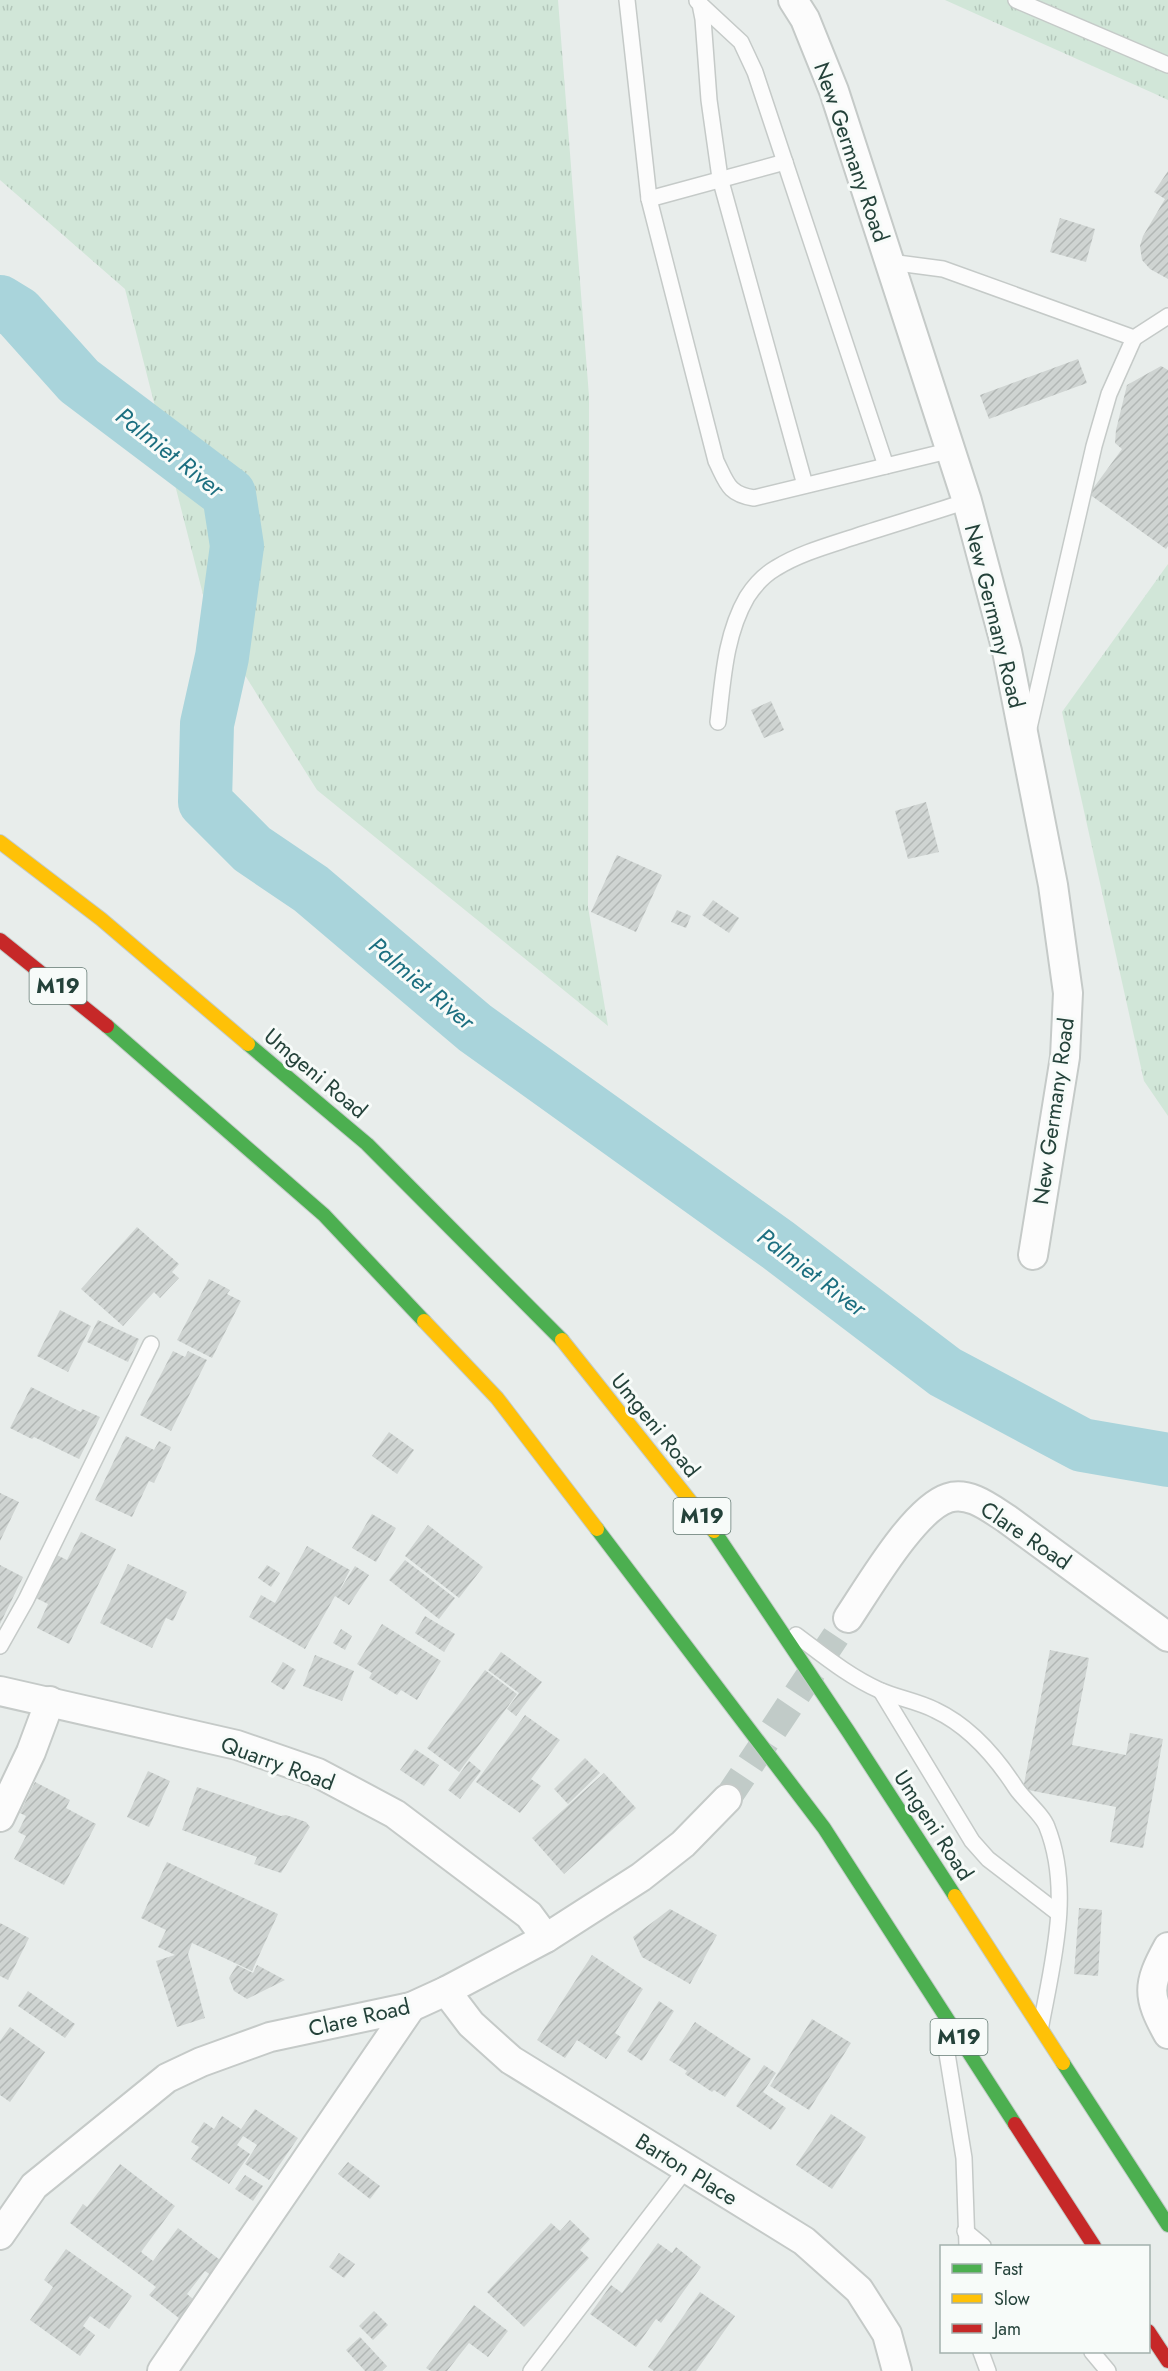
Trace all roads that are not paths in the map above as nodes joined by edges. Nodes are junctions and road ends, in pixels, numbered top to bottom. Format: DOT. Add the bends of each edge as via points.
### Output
graph roads {
  1 [pos="627,0"];
  2 [pos="793,0"];
  3 [pos="1016,0"];
  4 [pos="698,2"];
  5 [pos="1168,65"];
  6 [pos="785,162"];
  7 [pos="720,178"];
  8 [pos="649,199"];
  9 [pos="890,262"];
  10 [pos="1168,316"];
  11 [pos="1134,338"];
  12 [pos="952,450"];
  13 [pos="886,466"];
  14 [pos="805,485"];
  15 [pos="967,501"];
  16 [pos="718,722"];
  17 [pos="1025,745"];
  18 [pos="0,842"];
  19 [pos="0,940"];
  20 [pos="1033,1255"];
  21 [pos="151,1344"];
  22 [pos="771,1617"];
  23 [pos="848,1618"];
  24 [pos="1168,1637"];
  25 [pos="0,1646"];
  26 [pos="881,1691"];
  27 [pos="2,1695"];
  28 [pos="50,1701"];
  29 [pos="727,1799"];
  30 [pos="0,1817"];
  31 [pos="1058,1913"];
  32 [pos="546,1938"];
  33 [pos="1168,1947"];
  34 [pos="446,1991"];
  35 [pos="938,2004"];
  36 [pos="411,2007"];
  37 [pos="1040,2028"];
  38 [pos="1168,2034"];
  39 [pos="686,2169"];
  40 [pos="1168,2225"];
  41 [pos="0,2235"];
  42 [pos="966,2239"];
  43 [pos="1093,2245"];
  44 [pos="1150,2333"];
  45 [pos="981,2353"];
  46 [pos="1093,2353"];
  47 [pos="1168,2361"];
  48 [pos="162,2371"];
  49 [pos="531,2371"];
  50 [pos="897,2371"];
  51 [pos="988,2371"];
  52 [pos="1108,2371"];
  1 -- 8 [label="lane"];
  2 -- 9 [label="street, New Germany Road" via="805,19 834,90"];
  3 -- 5 [label="lane"];
  4 -- 6 [label="lane" via="741,42"];
  4 -- 7 [label="lane"];
  6 -- 7 [label="lane"];
  6 -- 13 [label="lane"];
  7 -- 8 [label="lane"];
  7 -- 14 [label="lane"];
  8 -- 14 [label="lane" via="716,461 729,487 740,496 754,498"];
  9 -- 11 [label="lane" via="943,269"];
  9 -- 12 [label="street, New Germany Road"];
  10 -- 11 [label="lane"];
  11 -- 17 [label="lane" via="1109,394 1094,446"];
  12 -- 13 [label="lane"];
  12 -- 15 [label="street, New Germany Road"];
  13 -- 14 [label="lane"];
  15 -- 16 [label="lane" via="789,561 759,581 734,625"];
  15 -- 17 [label="street, New Germany Road" via="1006,651"];
  17 -- 20 [label="street, New Germany Road" via="1053,885 1068,993 1065,1057"];
  18 -- 22 [label="highway, Umgeni Road / M19" via="101,919 376,1152 558,1335 711,1527"];
  19 -- 35 [label="highway, M19" via="116,1032 324,1215 497,1398 824,1828"];
  21 -- 25 [label="lane"];
  22 -- 26 [label="lane" via="853,1677"];
  22 -- 37 [label="highway, Umgeni Road / M19"];
  23 -- 24 [label="street, Clare Road" via="913,1525 932,1507 949,1498 963,1497 980,1502 1007,1519"];
  26 -- 31 [label="lane" via="972,1841 988,1859"];
  26 -- 31 [label="lane" via="935,1710 965,1729 1001,1765 1047,1824 1058,1878"];
  27 -- 28 [label="street, Quarry Road"];
  28 -- 30 [label="street"];
  28 -- 32 [label="street, Quarry Road" via="237,1745 318,1773 395,1814 529,1915"];
  29 -- 32 [label="street, Clare Road" via="683,1844 641,1877"];
  31 -- 37 [label="lane"];
  32 -- 34 [label="street, Clare Road"];
  33 -- 38 [label="street" via="1157,1967 1151,1991 1155,2012"];
  34 -- 36 [label="street, Clare Road"];
  34 -- 39 [label="street, Barton Place" via="471,2024 512,2060"];
  35 -- 42 [label="lane" via="964,2158"];
  35 -- 43 [label="highway, M19"];
  36 -- 41 [label="street, Clare Road" via="270,2037 167,2078 34,2186"];
  36 -- 48 [label="street"];
  37 -- 40 [label="highway, Umgeni Road / M19"];
  39 -- 49 [label="lane"];
  39 -- 50 [label="street, Barton Place" via="804,2241 860,2290 886,2334"];
  44 -- 47 [label="highway"];
  45 -- 51 [label="lane"];
  46 -- 52 [label="lane"];
}
